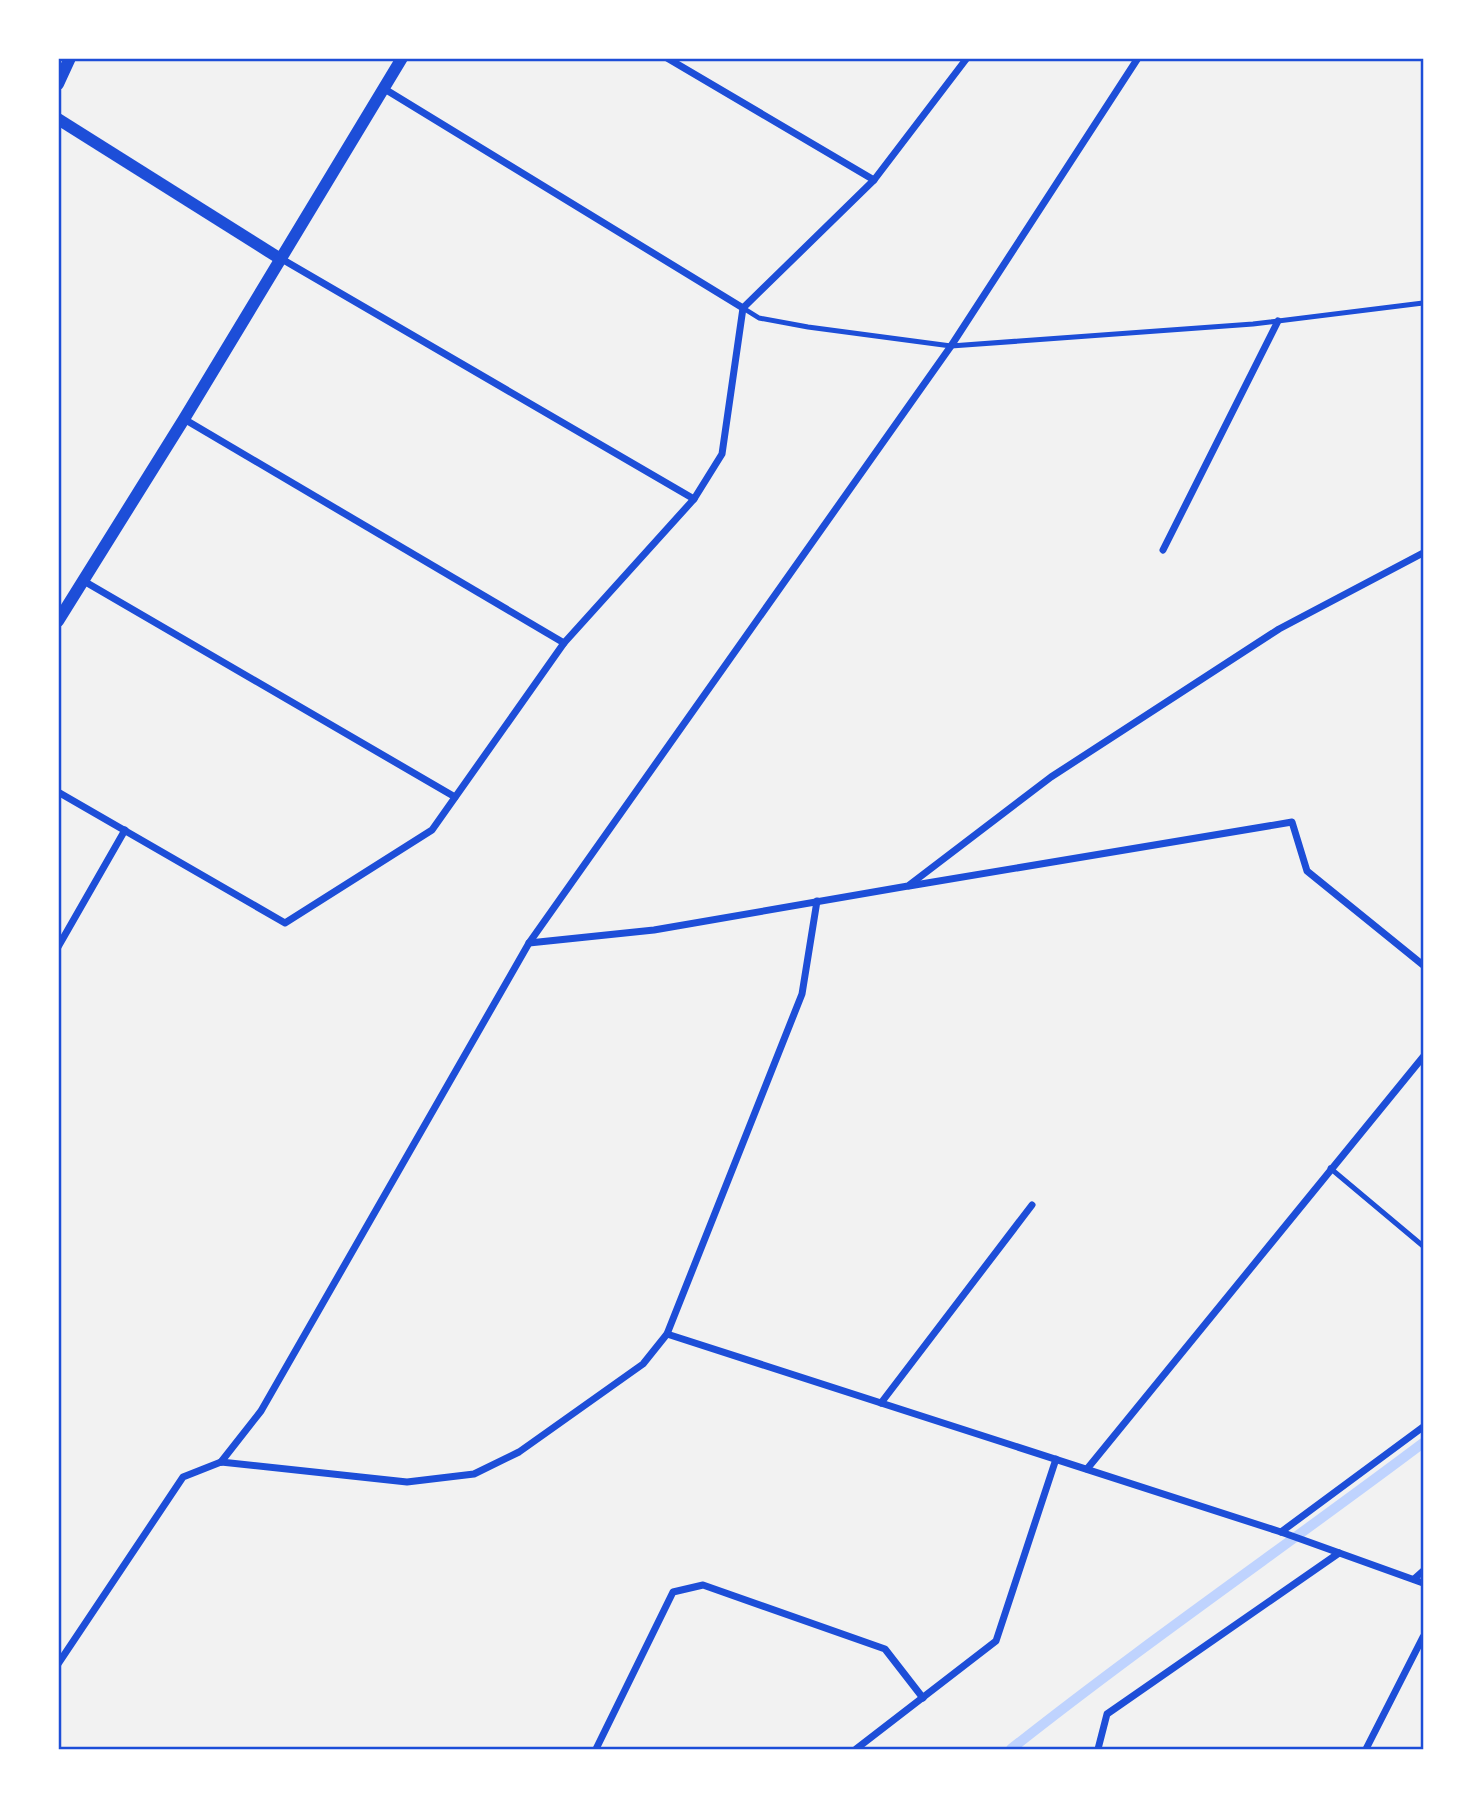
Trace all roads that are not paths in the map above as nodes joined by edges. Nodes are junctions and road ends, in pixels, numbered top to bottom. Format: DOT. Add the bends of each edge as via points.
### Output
graph roads {
  1 [pos="70,58"];
  2 [pos="402,58"];
  3 [pos="667,58"];
  4 [pos="967,58"];
  5 [pos="1138,58"];
  6 [pos="58,84"];
  7 [pos="383,88"];
  8 [pos="58,119"];
  9 [pos="874,180"];
  10 [pos="279,258"];
  11 [pos="1423,303"];
  12 [pos="743,308"];
  13 [pos="1278,321"];
  14 [pos="951,346"];
  15 [pos="184,419"];
  16 [pos="694,499"];
  17 [pos="1163,550"];
  18 [pos="1423,553"];
  19 [pos="82,580"];
  20 [pos="58,621"];
  21 [pos="564,643"];
  22 [pos="58,792"];
  23 [pos="455,797"];
  24 [pos="125,830"];
  25 [pos="908,886"];
  26 [pos="817,901"];
  27 [pos="529,943"];
  28 [pos="58,947"];
  29 [pos="1423,965"];
  30 [pos="1423,1057"];
  31 [pos="1330,1168"];
  32 [pos="1031,1205"];
  33 [pos="1423,1246"];
  34 [pos="667,1334"];
  35 [pos="881,1404"];
  36 [pos="1423,1427"];
  37 [pos="1056,1459"];
  38 [pos="221,1462"];
  39 [pos="1087,1469"];
  40 [pos="1280,1532"];
  41 [pos="1339,1553"];
  42 [pos="1423,1571"];
  43 [pos="1414,1579"];
  44 [pos="1423,1583"];
  45 [pos="1423,1637"];
  46 [pos="58,1664"];
  47 [pos="923,1698"];
  48 [pos="596,1749"];
  49 [pos="856,1749"];
  50 [pos="1098,1749"];
  51 [pos="1366,1749"];
  1 -- 6 [label="street"];
  2 -- 7 [label="street"];
  3 -- 9 [label="street"];
  4 -- 9 [label="street"];
  5 -- 14 [label="street"];
  7 -- 10 [label="street"];
  7 -- 12 [label="street"];
  8 -- 10 [label="street"];
  9 -- 12 [label="street"];
  10 -- 15 [label="street"];
  10 -- 16 [label="street"];
  11 -- 13 [label="lane"];
  12 -- 14 [label="lane" via="759,318 795,325"];
  12 -- 16 [label="street" via="722,454"];
  13 -- 14 [label="lane"];
  13 -- 17 [label="street"];
  14 -- 27 [label="street"];
  15 -- 19 [label="street"];
  15 -- 21 [label="street"];
  16 -- 21 [label="street"];
  18 -- 25 [label="street" via="1279,629 1051,777"];
  19 -- 20 [label="street"];
  19 -- 23 [label="street"];
  21 -- 23 [label="street"];
  22 -- 24 [label="street"];
  23 -- 24 [label="street" via="432,831 285,923"];
  24 -- 28 [label="street"];
  25 -- 26 [label="street"];
  25 -- 29 [label="street" via="1292,822 1307,871"];
  26 -- 27 [label="street" via="654,930"];
  26 -- 34 [label="street" via="802,994"];
  27 -- 38 [label="street" via="261,1411"];
  30 -- 31 [label="street"];
  31 -- 33 [label="lane"];
  31 -- 39 [label="street"];
  32 -- 35 [label="street"];
  34 -- 35 [label="street"];
  34 -- 38 [label="street" via="643,1364 519,1452 474,1474 407,1482"];
  35 -- 37 [label="street"];
  36 -- 40 [label="street"];
  37 -- 39 [label="street"];
  37 -- 47 [label="street" via="996,1641"];
  38 -- 46 [label="street" via="183,1477"];
  39 -- 40 [label="street"];
  40 -- 41 [label="street"];
  41 -- 43 [label="street"];
  41 -- 50 [label="street" via="1107,1714"];
  42 -- 43 [label="street"];
  43 -- 44 [label="street"];
  45 -- 51 [label="street"];
  47 -- 48 [label="street" via="885,1649 703,1585 673,1592"];
  47 -- 49 [label="street"];
}
